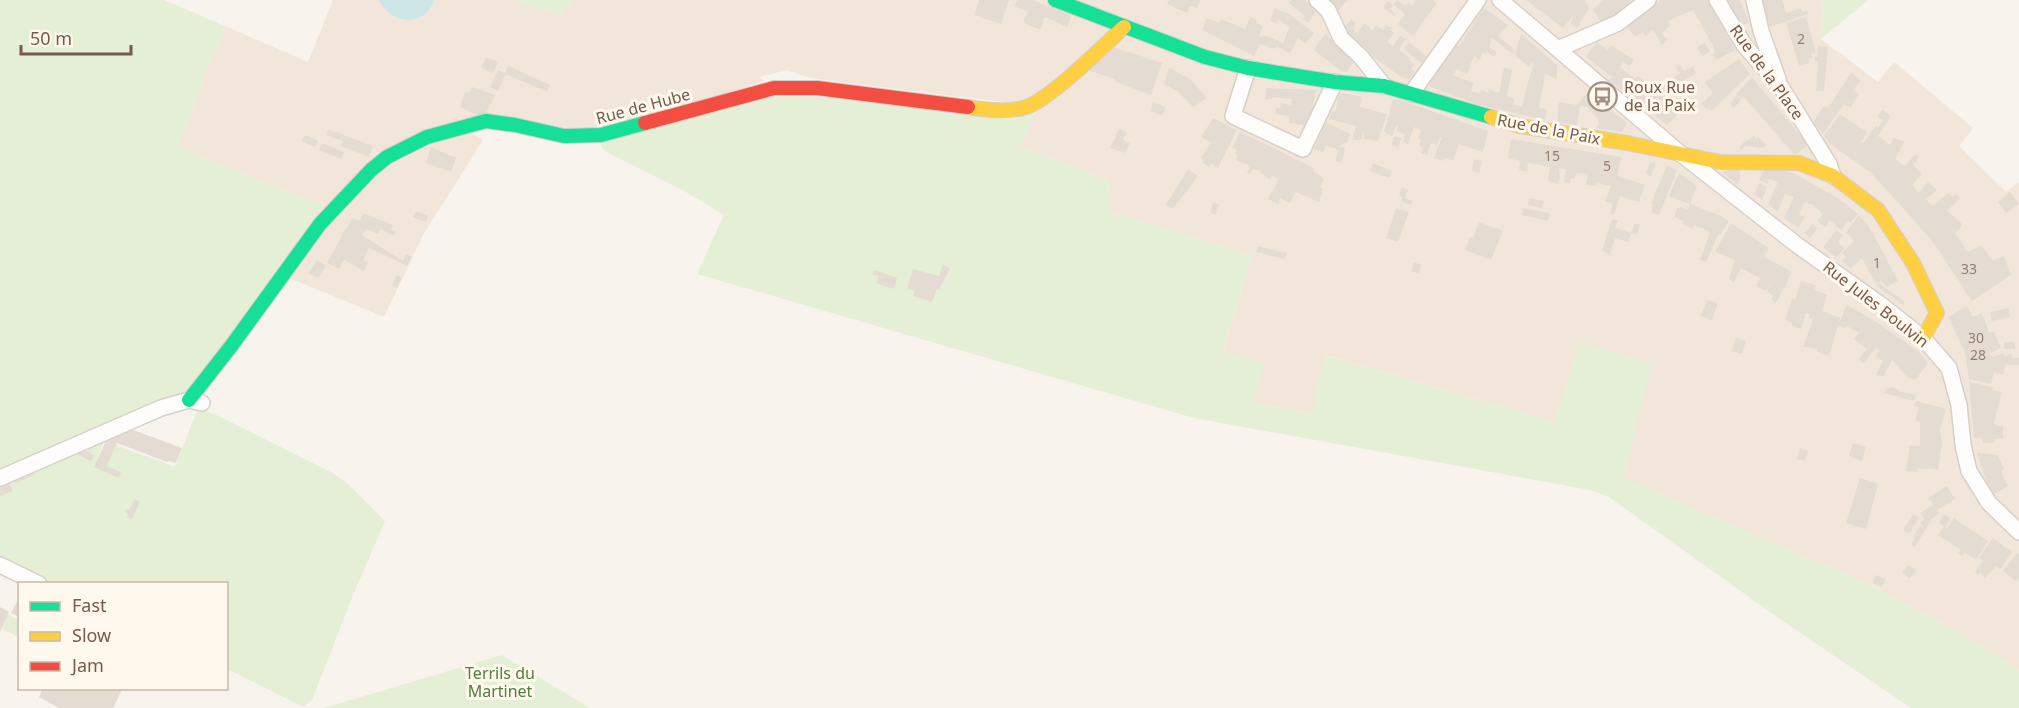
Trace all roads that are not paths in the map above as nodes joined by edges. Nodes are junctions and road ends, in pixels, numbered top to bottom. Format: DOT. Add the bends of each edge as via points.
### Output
graph roads {
  1 [pos="1055,0"];
  2 [pos="1317,0"];
  3 [pos="1478,0"];
  4 [pos="1500,0"];
  5 [pos="1648,0"];
  6 [pos="1717,0"];
  7 [pos="1754,0"];
  8 [pos="1124,27"];
  9 [pos="1558,49"];
  10 [pos="1248,68"];
  11 [pos="1335,82"];
  12 [pos="1384,86"];
  13 [pos="1781,87"];
  14 [pos="1410,94"];
  15 [pos="1681,154"];
  16 [pos="1833,176"];
  17 [pos="1923,338"];
  18 [pos="196,401"];
  19 [pos="0,478"];
  20 [pos="2019,532"];
  21 [pos="0,565"];
  22 [pos="35,582"];
  1 -- 8 [label="street, Rue de la Paix"];
  2 -- 12 [label="street" via="1328,10 1341,38"];
  3 -- 14 [label="street"];
  4 -- 9 [label="street, Rue Jules Boulvin"];
  5 -- 9 [label="street" via="1618,23"];
  6 -- 13 [label="street, Rue de la Place" via="1744,45"];
  7 -- 13 [label="street"];
  8 -- 10 [label="street, Rue de la Paix" via="1205,57"];
  8 -- 18 [label="street, Rue de Hube" via="1053,91 1025,108 988,110 817,88 774,88 601,135 564,136 486,121 427,137 387,157 371,170 320,224"];
  9 -- 15 [label="street, Rue Jules Boulvin"];
  10 -- 11 [label="street, Rue de la Paix"];
  10 -- 11 [label="street" via="1233,116 1303,149"];
  11 -- 12 [label="street, Rue de la Paix"];
  12 -- 14 [label="street, Rue de la Paix"];
  13 -- 16 [label="street, Rue de la Place"];
  14 -- 15 [label="street, Rue de la Paix" via="1520,126"];
  15 -- 16 [label="street, Rue de la Paix" via="1720,162 1798,163"];
  15 -- 17 [label="street, Rue Jules Boulvin"];
  16 -- 17 [label="street, Rue de la Paix" via="1878,210 1913,263 1937,313"];
  17 -- 20 [label="street, Rue Jules Boulvin" via="1949,368 1969,471 1989,503"];
  18 -- 19 [label="street" via="161,408"];
  21 -- 22 [label="street"];
}
